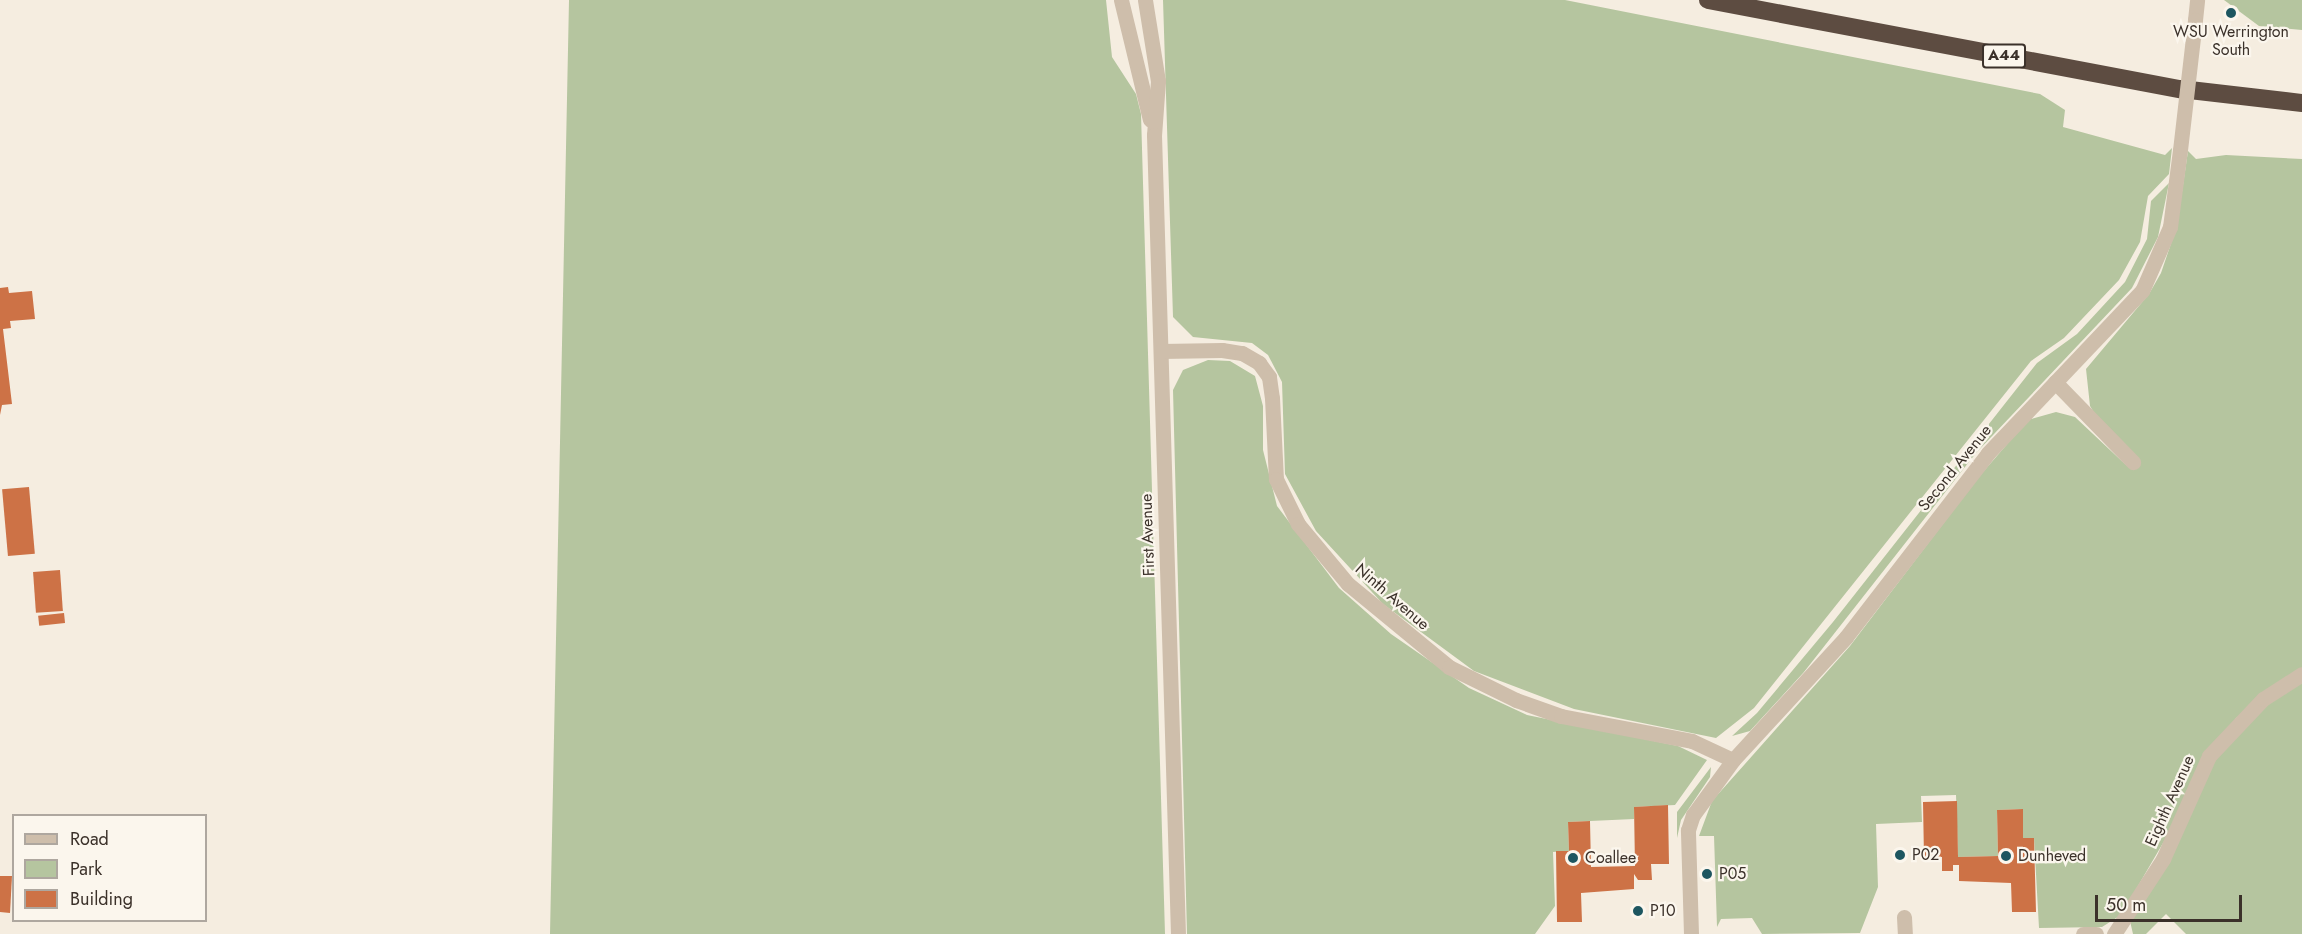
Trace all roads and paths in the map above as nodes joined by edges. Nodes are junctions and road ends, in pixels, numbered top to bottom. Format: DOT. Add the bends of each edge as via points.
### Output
graph roads {
  1 [pos="1120,0"];
  2 [pos="1145,0"];
  3 [pos="1708,0"];
  4 [pos="2197,0"];
  5 [pos="2302,103"];
  6 [pos="1154,135"];
  7 [pos="1161,351"];
  8 [pos="2055,382"];
  9 [pos="2133,462"];
  10 [pos="2302,674"];
  11 [pos="1733,760"];
  12 [pos="1904,917"];
  13 [pos="1178,934"];
  14 [pos="1691,934"];
  15 [pos="1905,934"];
  16 [pos="2083,934"];
  17 [pos="2096,934"];
  18 [pos="2114,934"];
  1 -- 6 [label="street, First Avenue"];
  2 -- 6 [label="street, First Avenue" via="1158,81"];
  3 -- 5 [label="highway, A44" via="2181,89"];
  4 -- 8 [label="street, Second Avenue, bridge" via="2170,227 2152,273 2125,312"];
  6 -- 7 [label="street, First Avenue"];
  7 -- 11 [label="street, Ninth Avenue" via="1222,350 1242,353 1258,363 1269,377 1276,479 1298,524 1348,584 1449,667 1561,716 1661,734"];
  7 -- 13 [label="street, First Avenue"];
  8 -- 9 [label="street"];
  8 -- 11 [label="street, Second Avenue" via="1977,466 1839,645"];
  10 -- 18 [label="street, Eighth Avenue" via="2263,699 2209,756 2163,859"];
  11 -- 14 [label="street, Second Avenue" via="1693,815 1688,830"];
  12 -- 15 [label="street"];
  16 -- 17 [label="street"];
}
